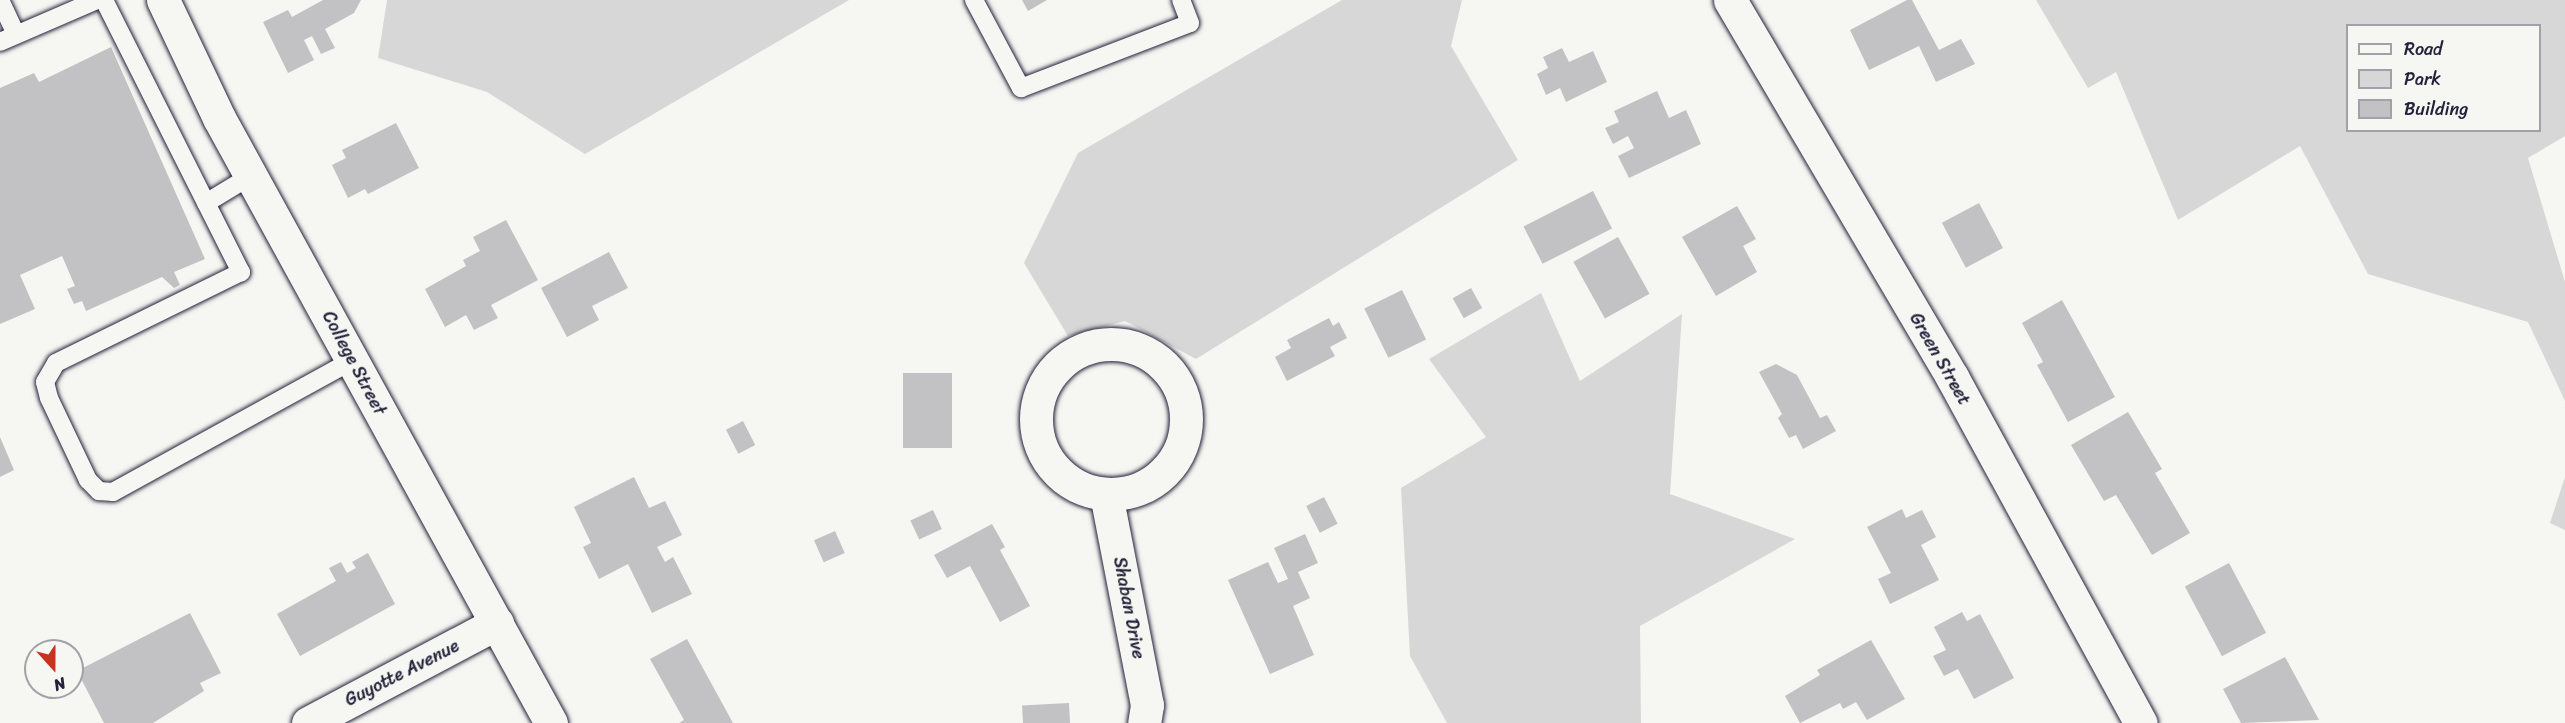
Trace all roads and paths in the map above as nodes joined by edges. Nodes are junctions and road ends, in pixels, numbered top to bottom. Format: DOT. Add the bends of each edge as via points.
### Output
graph roads {
  1 [pos="0,0"];
  2 [pos="97,0"];
  3 [pos="104,0"];
  4 [pos="163,0"];
  5 [pos="974,0"];
  6 [pos="1181,0"];
  7 [pos="1739,3"];
  8 [pos="8,38"];
  9 [pos="252,176"];
  10 [pos="206,203"];
  11 [pos="353,360"];
  12 [pos="1106,494"];
  13 [pos="497,624"];
  14 [pos="308,723"];
  15 [pos="551,723"];
  16 [pos="1144,723"];
  17 [pos="2141,723"];
  1 -- 8 [label="lane"];
  2 -- 8 [label="lane"];
  3 -- 10 [label="lane"];
  4 -- 9 [label="street, College Street" via="219,118"];
  5 -- 6 [label="lane" via="1021,88 1190,23"];
  7 -- 17 [label="street, Green Street" via="1952,377"];
  9 -- 10 [label="lane"];
  9 -- 11 [label="street, College Street"];
  10 -- 11 [label="lane" via="241,272 56,363 45,382 88,480 99,491 114,492"];
  11 -- 13 [label="street, College Street"];
  12 -- 12 [label="street" via="1081,488 1059,473 1044,453 1036,428 1038,402 1054,371 1065,359 1089,347 1112,344 1157,359 1178,387 1186,422 1182,445 1170,466 1152,482 1130,491"];
  12 -- 16 [label="street, Shaban Drive" via="1147,705"];
  13 -- 14 [label="street, Guyotte Avenue"];
  13 -- 15 [label="street, College Street"];
}
